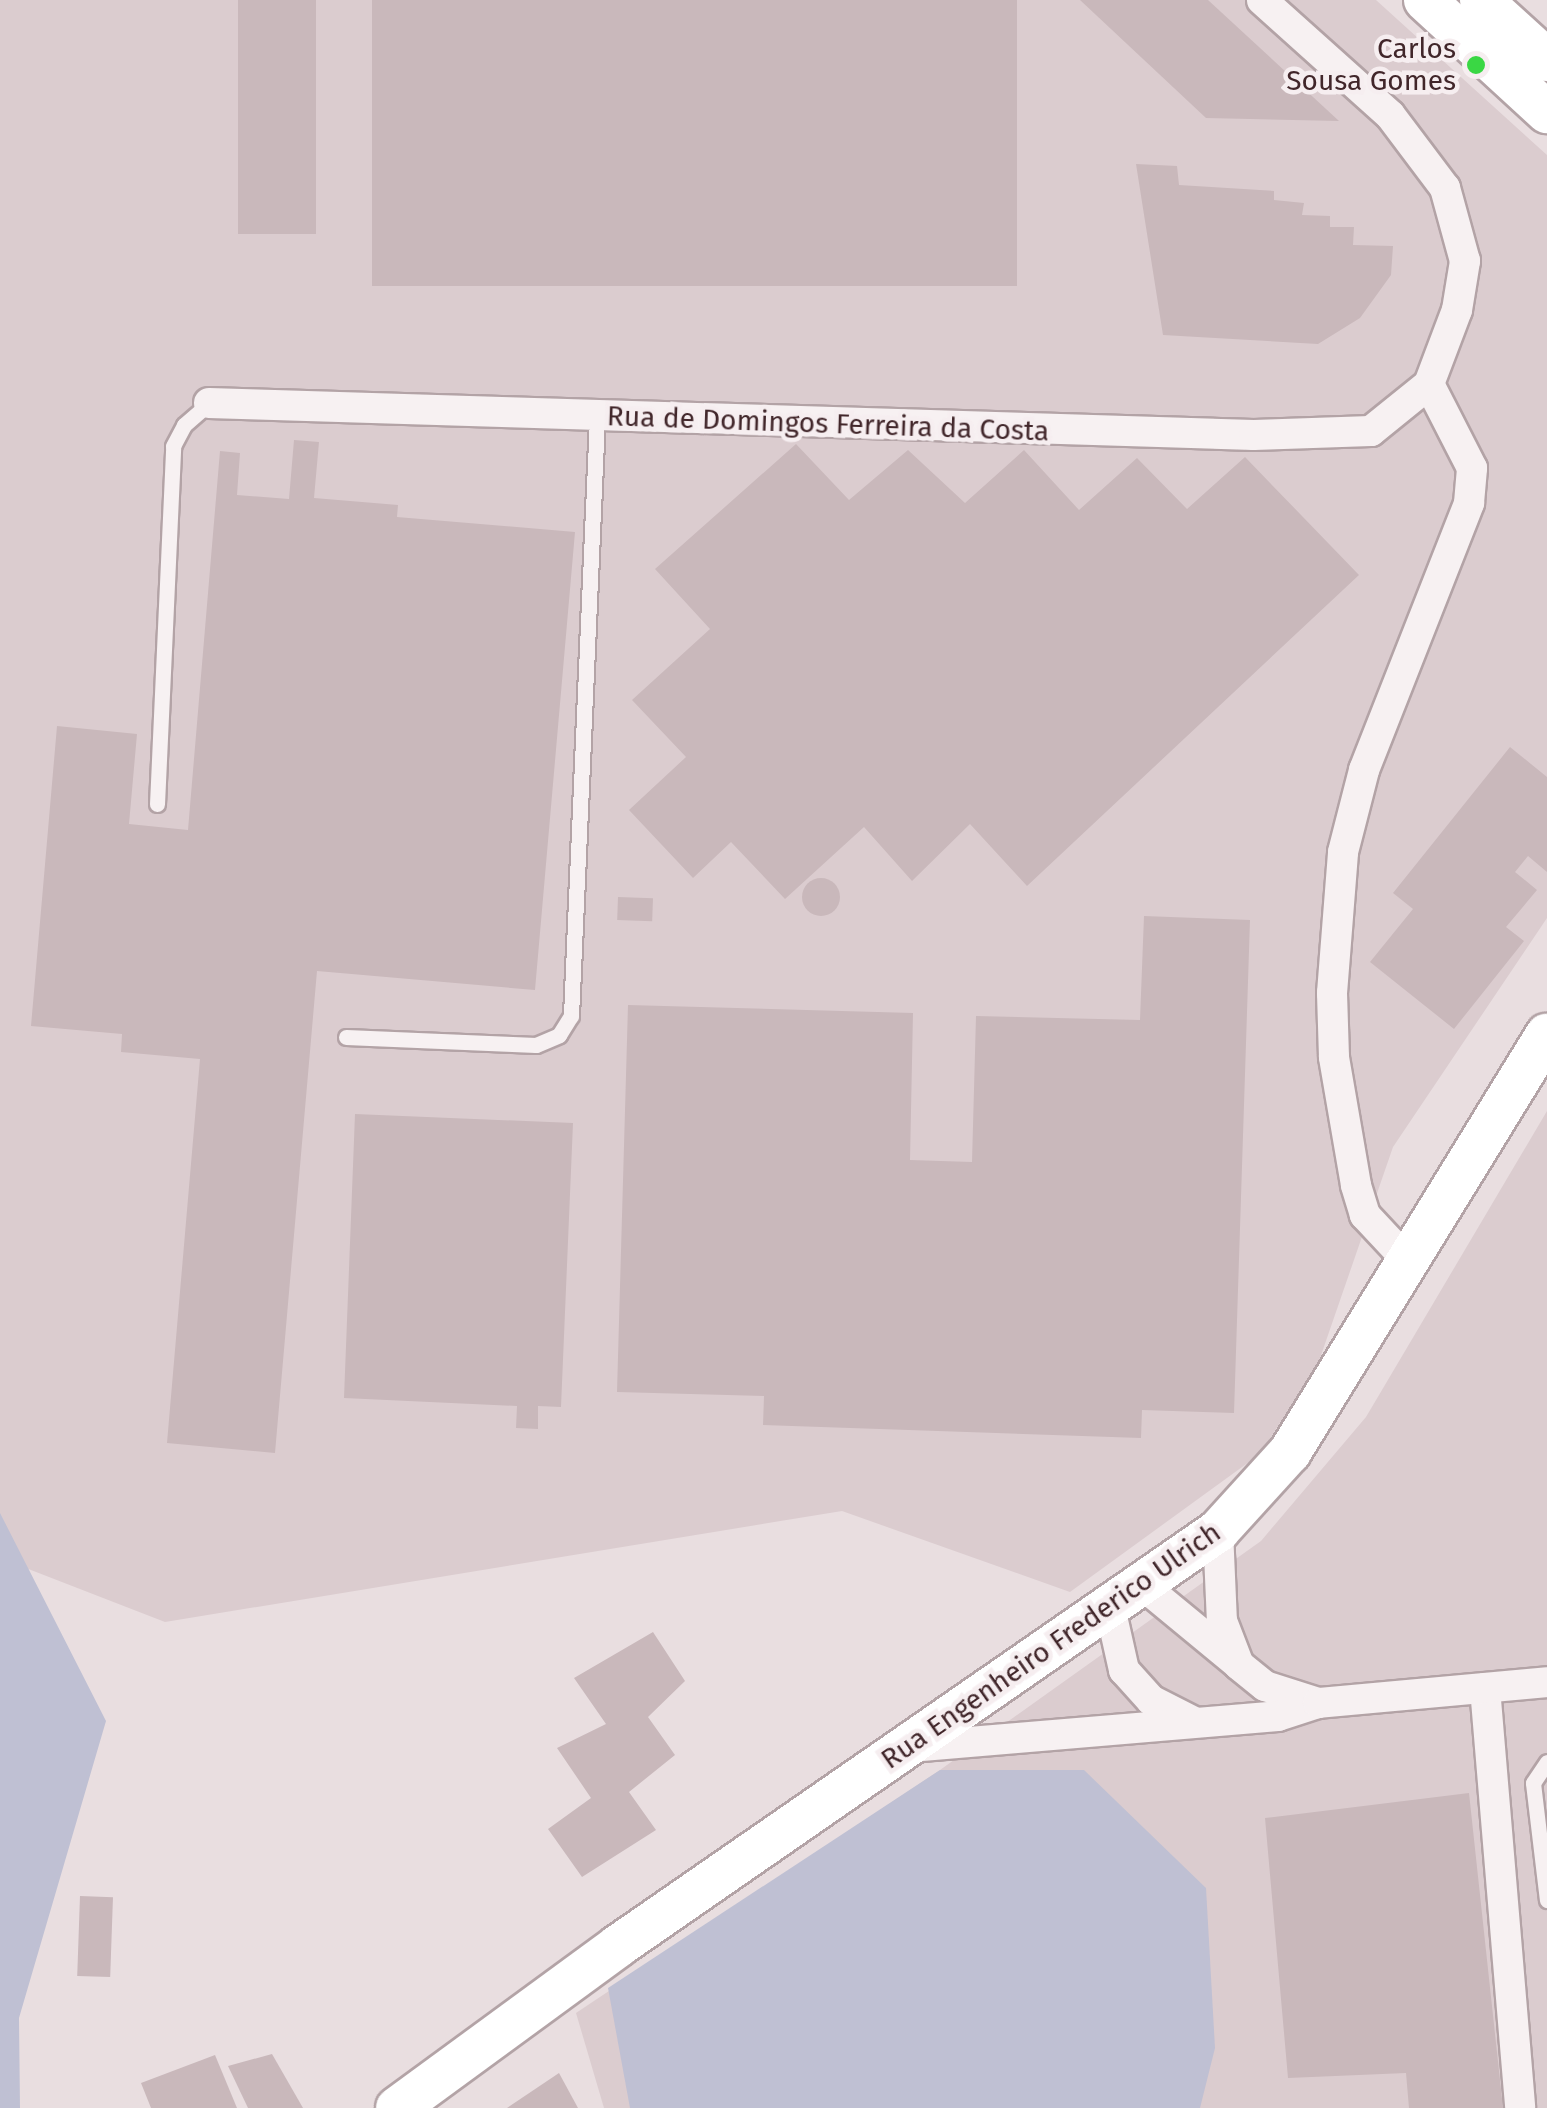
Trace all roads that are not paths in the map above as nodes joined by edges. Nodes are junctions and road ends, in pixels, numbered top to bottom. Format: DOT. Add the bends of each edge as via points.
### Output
graph roads {
  1 [pos="1262,0"];
  2 [pos="1425,0"];
  3 [pos="1481,0"];
  4 [pos="1547,60"];
  5 [pos="1547,112"];
  6 [pos="1429,384"];
  7 [pos="209,403"];
  8 [pos="597,418"];
  9 [pos="157,804"];
  10 [pos="1547,1035"];
  11 [pos="346,1037"];
  12 [pos="1407,1260"];
  13 [pos="1218,1531"];
  14 [pos="1125,1593"];
  15 [pos="1239,1665"];
  16 [pos="1547,1682"];
  17 [pos="1485,1688"];
  18 [pos="1318,1702"];
  19 [pos="1197,1723"];
  20 [pos="910,1748"];
  21 [pos="1547,1762"];
  22 [pos="1547,1900"];
  23 [pos="398,2108"];
  24 [pos="1520,2108"];
  1 -- 6 [label="street" via="1390,115 1445,188 1465,261 1457,310"];
  2 -- 5 [label="main road"];
  3 -- 4 [label="main road"];
  6 -- 8 [label="street, Rua de Domingos Ferreira da Costa" via="1372,431 1335,436"];
  6 -- 12 [label="street" via="1472,468 1469,503 1364,770 1343,852 1332,993 1334,1058 1356,1185 1365,1215"];
  7 -- 8 [label="street, Rua de Domingos Ferreira da Costa"];
  7 -- 9 [label="lane" via="184,424 173,446"];
  8 -- 11 [label="lane" via="571,1016 559,1035 536,1045"];
  10 -- 12 [label="main road, Rua Engenheiro Frederico Ulrich"];
  12 -- 13 [label="main road, Rua Engenheiro Frederico Ulrich" via="1290,1452"];
  13 -- 14 [label="main road, Rua Engenheiro Frederico Ulrich"];
  13 -- 15 [label="street" via="1222,1621"];
  14 -- 15 [label="street"];
  14 -- 19 [label="street" via="1124,1670 1150,1700"];
  14 -- 20 [label="main road, Rua Engenheiro Frederico Ulrich"];
  15 -- 18 [label="street" via="1265,1686"];
  16 -- 17 [label="street"];
  17 -- 18 [label="street"];
  17 -- 24 [label="street"];
  18 -- 19 [label="street" via="1278,1716"];
  19 -- 20 [label="street"];
  20 -- 23 [label="main road, Rua Engenheiro Frederico Ulrich" via="618,1946"];
  21 -- 22 [label="lane" via="1534,1783"];
}
